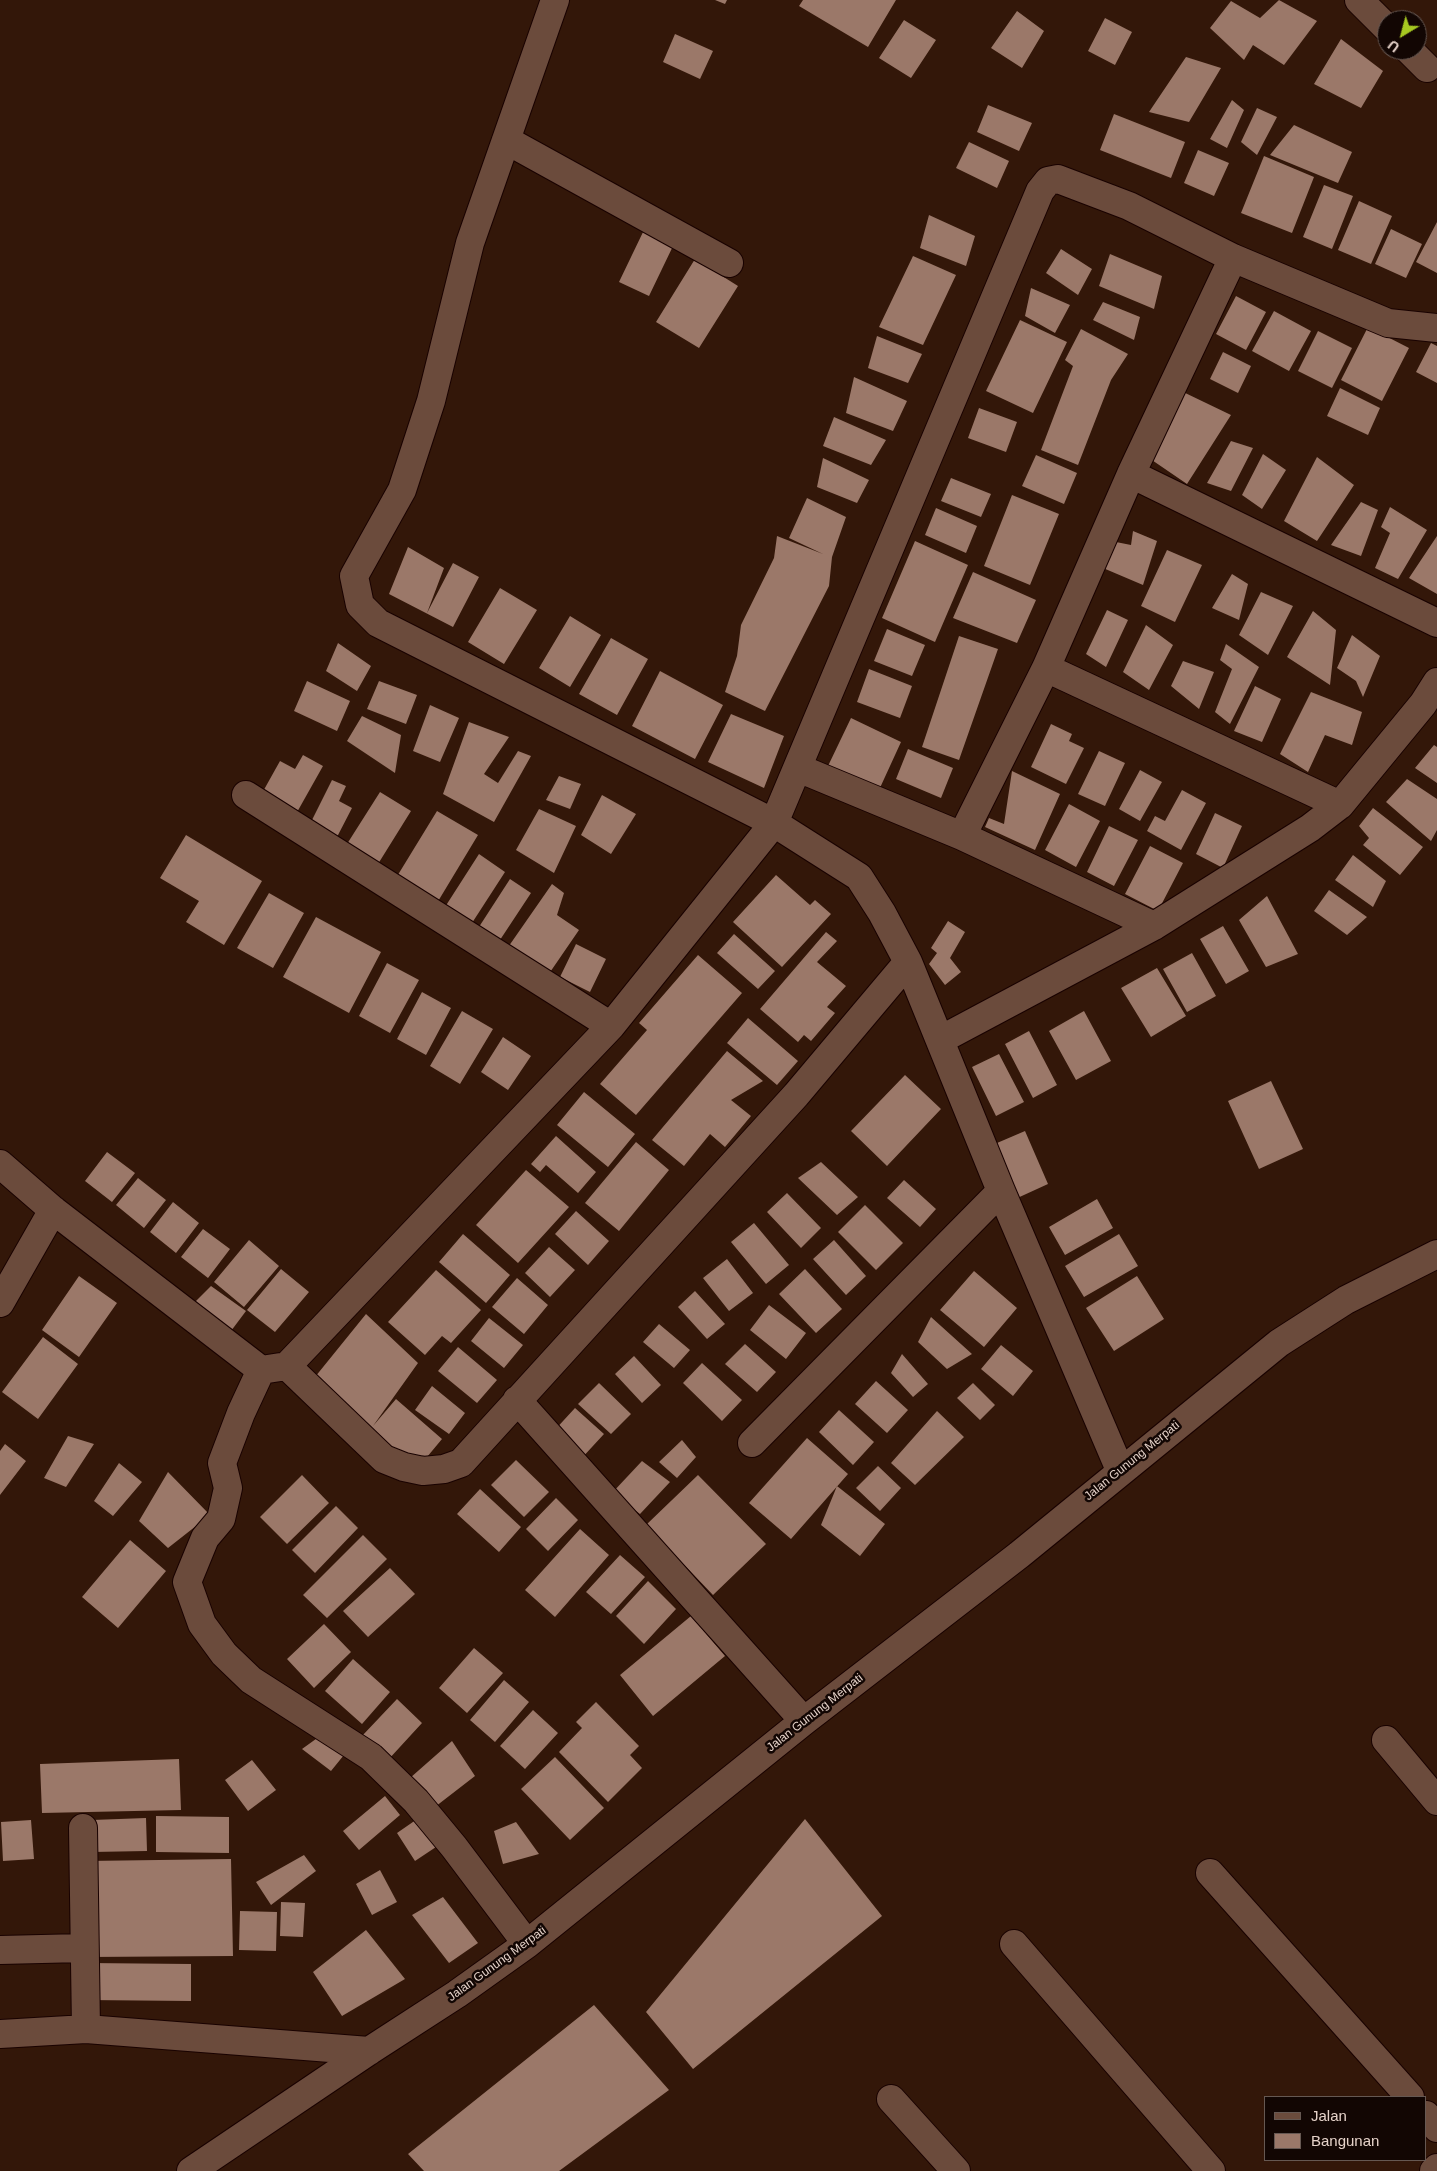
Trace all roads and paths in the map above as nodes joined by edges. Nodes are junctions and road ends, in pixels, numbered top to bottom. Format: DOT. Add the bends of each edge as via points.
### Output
graph roads {
  1 [pos="555,0"];
  2 [pos="1359,0"];
  3 [pos="1377,18"];
  4 [pos="506,140"];
  5 [pos="1233,258"];
  6 [pos="728,263"];
  7 [pos="1437,328"];
  8 [pos="1132,474"];
  9 [pos="1437,623"];
  10 [pos="1046,668"];
  11 [pos="1437,682"];
  12 [pos="798,768"];
  13 [pos="246,795"];
  14 [pos="1340,805"];
  15 [pos="774,823"];
  16 [pos="962,836"];
  17 [pos="1154,926"];
  18 [pos="908,962"];
  19 [pos="611,1026"];
  20 [pos="940,1040"];
  21 [pos="0,1164"];
  22 [pos="1001,1191"];
  23 [pos="52,1210"];
  24 [pos="1437,1254"];
  25 [pos="0,1303"];
  26 [pos="274,1368"];
  27 [pos="517,1400"];
  28 [pos="752,1443"];
  29 [pos="1120,1470"];
  30 [pos="804,1721"];
  31 [pos="1386,1740"];
  32 [pos="1437,1801"];
  33 [pos="83,1828"];
  34 [pos="1210,1873"];
  35 [pos="527,1944"];
  36 [pos="1014,1944"];
  37 [pos="83,1948"];
  38 [pos="0,1950"];
  39 [pos="86,2029"];
  40 [pos="0,2034"];
  41 [pos="368,2051"];
  42 [pos="1409,2096"];
  43 [pos="891,2099"];
  44 [pos="1427,2116"];
  45 [pos="1437,2128"];
  46 [pos="1437,2168"];
  47 [pos="191,2171"];
  48 [pos="956,2171"];
  49 [pos="1211,2171"];
  50 [pos="1434,2171"];
  1 -- 4 [label="street"];
  2 -- 3 [label="street"];
  4 -- 6 [label="street"];
  4 -- 15 [label="street" via="470,244 431,401 402,490 354,576 360,605 378,623"];
  5 -- 7 [label="street" via="1388,323"];
  5 -- 8 [label="street"];
  5 -- 12 [label="street" via="1129,206 1058,179 1048,181 1040,191"];
  8 -- 9 [label="street"];
  8 -- 10 [label="street"];
  10 -- 14 [label="street"];
  10 -- 16 [label="street"];
  11 -- 14 [label="street" via="1423,704"];
  12 -- 15 [label="street"];
  12 -- 16 [label="street"];
  13 -- 19 [label="street"];
  14 -- 17 [label="street" via="1310,828"];
  15 -- 18 [label="street" via="858,877 882,912"];
  15 -- 19 [label="street"];
  16 -- 17 [label="street"];
  17 -- 20 [label="street"];
  18 -- 20 [label="street"];
  18 -- 27 [label="street" via="796,1095"];
  19 -- 26 [label="street"];
  20 -- 22 [label="street"];
  21 -- 23 [label="street"];
  22 -- 28 [label="street"];
  22 -- 29 [label="street"];
  23 -- 25 [label="street"];
  23 -- 26 [label="street"];
  24 -- 29 [label="street, Jalan Gunung Merpati" via="1346,1300 1280,1343"];
  26 -- 27 [label="street" via="384,1459 423,1471 444,1469 460,1462"];
  26 -- 35 [label="street" via="241,1413 222,1463 228,1488 221,1519 205,1538 187,1582 202,1624 224,1654 252,1680 371,1757 416,1801"];
  27 -- 30 [label="street"];
  29 -- 30 [label="street, Jalan Gunung Merpati" via="1019,1555"];
  30 -- 35 [label="street, Jalan Gunung Merpati"];
  31 -- 32 [label="street"];
  33 -- 37 [label="street"];
  34 -- 42 [label="street"];
  35 -- 41 [label="street, Jalan Gunung Merpati"];
  36 -- 49 [label="street"];
  37 -- 38 [label="street"];
  37 -- 39 [label="street"];
  39 -- 40 [label="street"];
  39 -- 41 [label="street"];
  41 -- 47 [label="street, Jalan Gunung Merpati"];
  43 -- 48 [label="street"];
  44 -- 45 [label="street"];
  46 -- 50 [label="street"];
}
